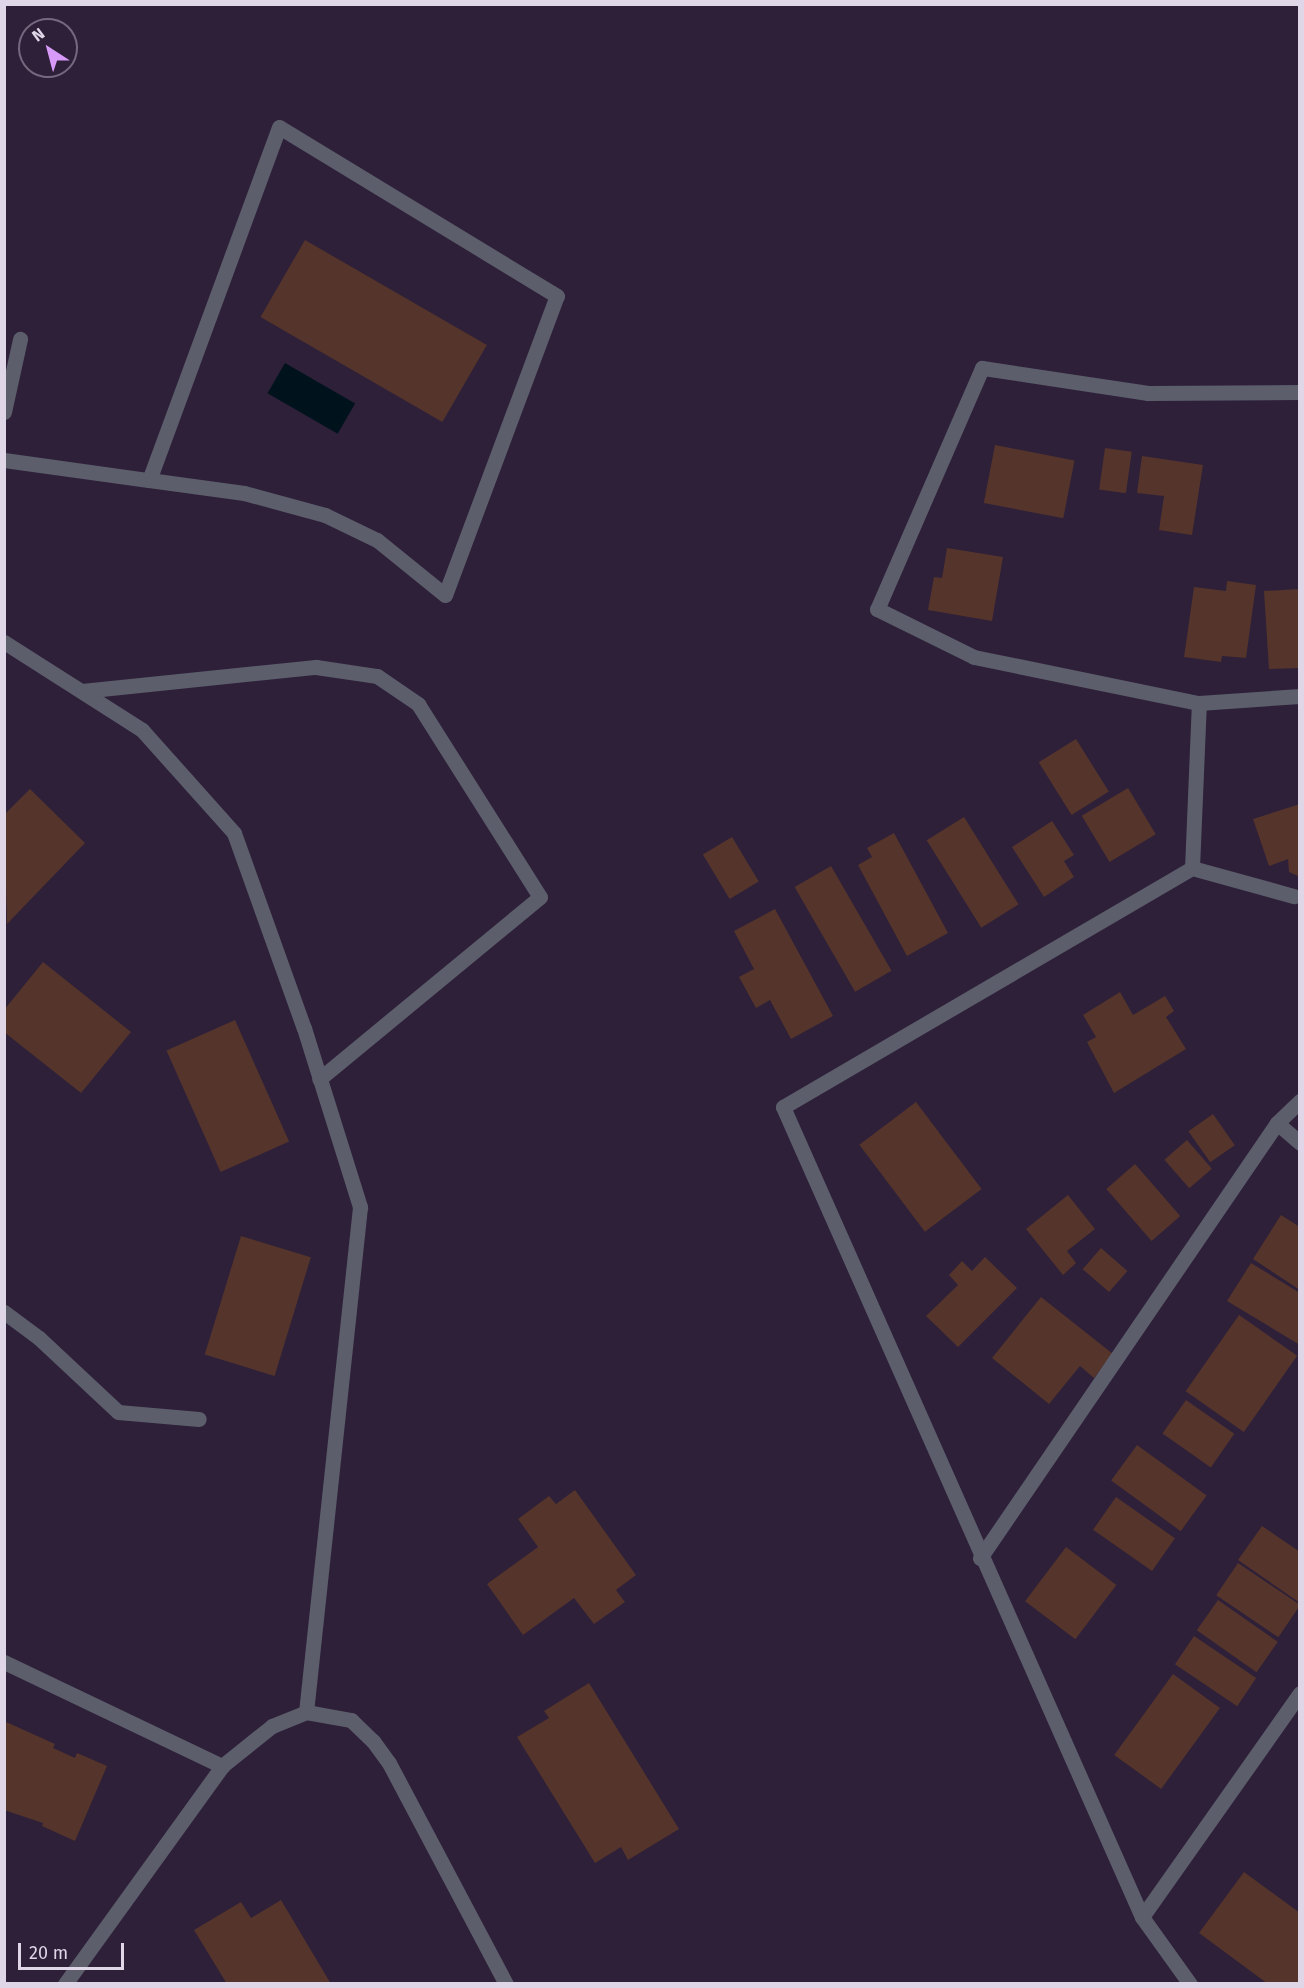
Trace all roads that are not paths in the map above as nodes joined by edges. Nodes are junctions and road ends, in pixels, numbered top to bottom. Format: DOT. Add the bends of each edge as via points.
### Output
graph roads {
  1 [pos="20,339"];
  2 [pos="1299,392"];
  3 [pos="4,412"];
  4 [pos="4,460"];
  5 [pos="148,480"];
  6 [pos="4,642"];
  7 [pos="82,691"];
  8 [pos="1299,696"];
  9 [pos="1199,703"];
  10 [pos="1192,868"];
  11 [pos="1294,896"];
  12 [pos="319,1078"];
  13 [pos="1299,1101"];
  14 [pos="1277,1123"];
  15 [pos="1299,1143"];
  16 [pos="4,1312"];
  17 [pos="199,1419"];
  18 [pos="980,1558"];
  19 [pos="4,1662"];
  20 [pos="1299,1693"];
  21 [pos="306,1712"];
  22 [pos="222,1766"];
  23 [pos="1142,1917"];
  24 [pos="65,1983"];
  25 [pos="506,1983"];
  26 [pos="1190,1983"];
  1 -- 3 [label="street"];
  2 -- 9 [label="street" via="1148,393 982,368 877,609 974,657"];
  4 -- 5 [label="street"];
  5 -- 5 [label="street" via="244,493 325,515 377,540 445,595 557,296 279,127"];
  6 -- 7 [label="street"];
  7 -- 12 [label="street" via="142,730 234,833"];
  7 -- 12 [label="street" via="316,667 377,676 418,704 540,897"];
  8 -- 9 [label="street"];
  9 -- 10 [label="street"];
  10 -- 11 [label="street"];
  10 -- 18 [label="street" via="783,1107"];
  12 -- 21 [label="street" via="360,1207"];
  13 -- 14 [label="street"];
  14 -- 15 [label="street"];
  14 -- 18 [label="street"];
  16 -- 17 [label="street" via="39,1338 118,1412"];
  18 -- 23 [label="street"];
  19 -- 22 [label="street"];
  20 -- 23 [label="street"];
  21 -- 22 [label="street" via="272,1726"];
  21 -- 25 [label="street" via="351,1720 374,1741"];
  22 -- 24 [label="street"];
  23 -- 26 [label="street"];
}
